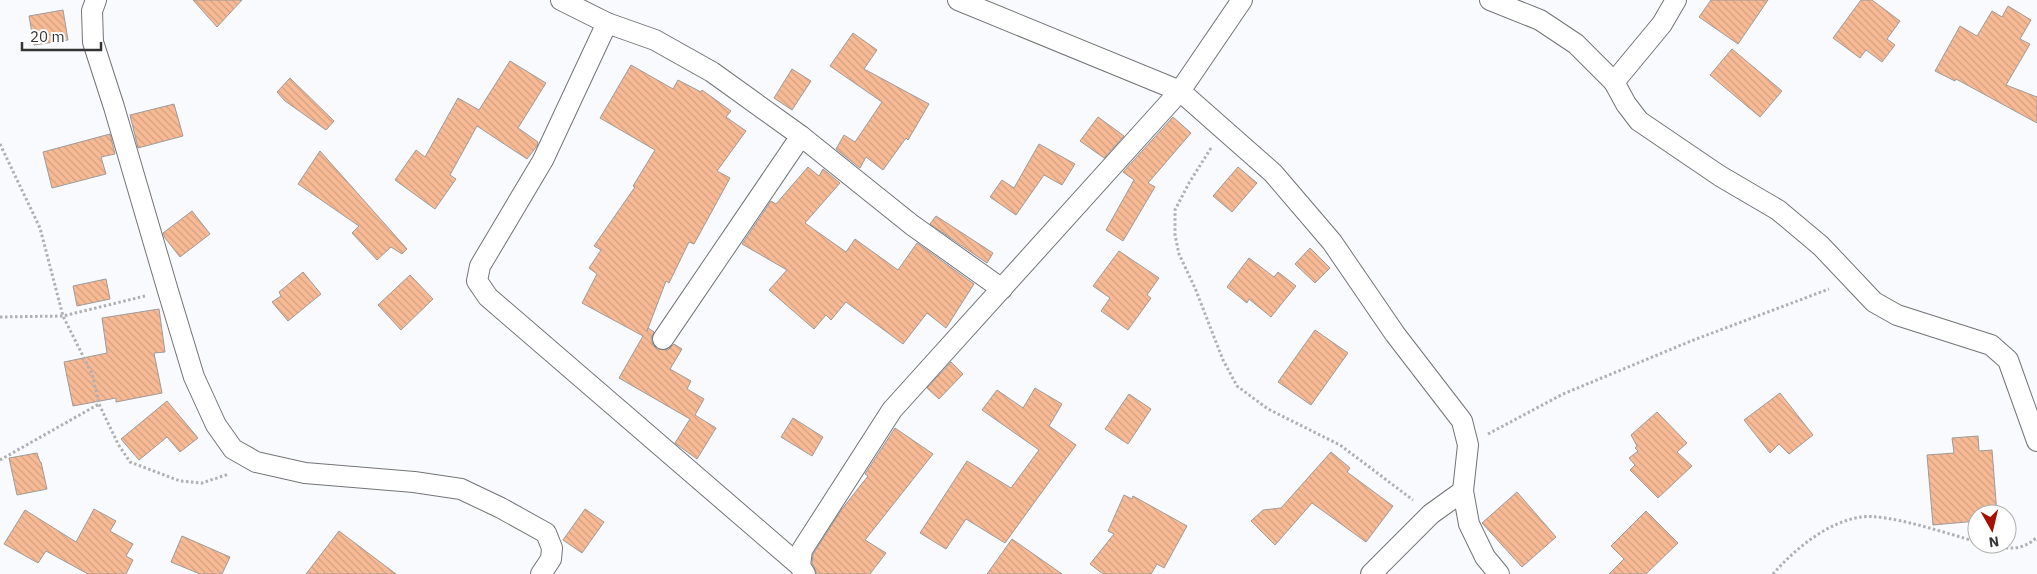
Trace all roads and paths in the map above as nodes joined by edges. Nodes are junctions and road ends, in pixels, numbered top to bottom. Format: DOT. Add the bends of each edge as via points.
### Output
graph roads {
  1 [pos="96,0"];
  2 [pos="561,0"];
  3 [pos="958,0"];
  4 [pos="1242,0"];
  5 [pos="1490,0"];
  6 [pos="1676,0"];
  7 [pos="607,23"];
  8 [pos="1614,82"];
  9 [pos="1180,91"];
  10 [pos="1224,128"];
  11 [pos="801,136"];
  12 [pos="0,144"];
  13 [pos="1853,280"];
  14 [pos="1002,289"];
  15 [pos="168,291"];
  16 [pos="64,316"];
  17 [pos="0,317"];
  18 [pos="663,339"];
  19 [pos="99,404"];
  20 [pos="2037,441"];
  21 [pos="1468,445"];
  22 [pos="0,460"];
  23 [pos="256,462"];
  24 [pos="1463,491"];
  25 [pos="1431,514"];
  26 [pos="2037,537"];
  27 [pos="1967,539"];
  28 [pos="2017,549"];
  29 [pos="802,570"];
  30 [pos="541,574"];
  31 [pos="1371,574"];
  32 [pos="1499,574"];
  33 [pos="1773,574"];
  1 -- 15 [label="street" via="92,11 93,42"];
  2 -- 7 [label="street"];
  3 -- 9 [label="street"];
  4 -- 9 [label="street"];
  5 -- 8 [label="street" via="1540,20 1576,44"];
  6 -- 8 [label="street" via="1662,24"];
  7 -- 11 [label="street" via="655,40 712,72"];
  7 -- 29 [label="street" via="543,160 480,266 477,280 488,297"];
  8 -- 13 [label="street" via="1639,121 1720,176 1778,210 1821,246"];
  9 -- 10 [label="street"];
  9 -- 14 [label="street"];
  10 -- 21 [label="street" via="1273,173 1332,242 1395,334 1462,420"];
  10 -- 25 [label="path" via="1175,210 1179,254 1223,360 1238,386 1268,409 1340,445"];
  11 -- 14 [label="street" via="912,225"];
  11 -- 18 [label="street"];
  12 -- 16 [label="path" via="40,228"];
  13 -- 20 [label="street" via="1874,302 1897,315 1991,345 2008,360"];
  13 -- 21 [label="path" via="1563,394"];
  14 -- 29 [label="street" via="892,410 802,550"];
  15 -- 16 [label="path"];
  15 -- 23 [label="street" via="194,377 216,424 234,449"];
  16 -- 17 [label="path"];
  16 -- 19 [label="path" via="92,374"];
  19 -- 22 [label="path"];
  19 -- 23 [label="path" via="130,462 180,481 202,483"];
  21 -- 24 [label="street"];
  23 -- 30 [label="street" via="305,473 414,482 461,490 546,533 552,548 551,559"];
  24 -- 25 [label="street"];
  24 -- 32 [label="street" via="1469,524 1485,557"];
  25 -- 31 [label="street"];
  26 -- 28 [label="path"];
  27 -- 33 [label="path" via="1887,518 1862,516 1832,526 1788,556"];
}
